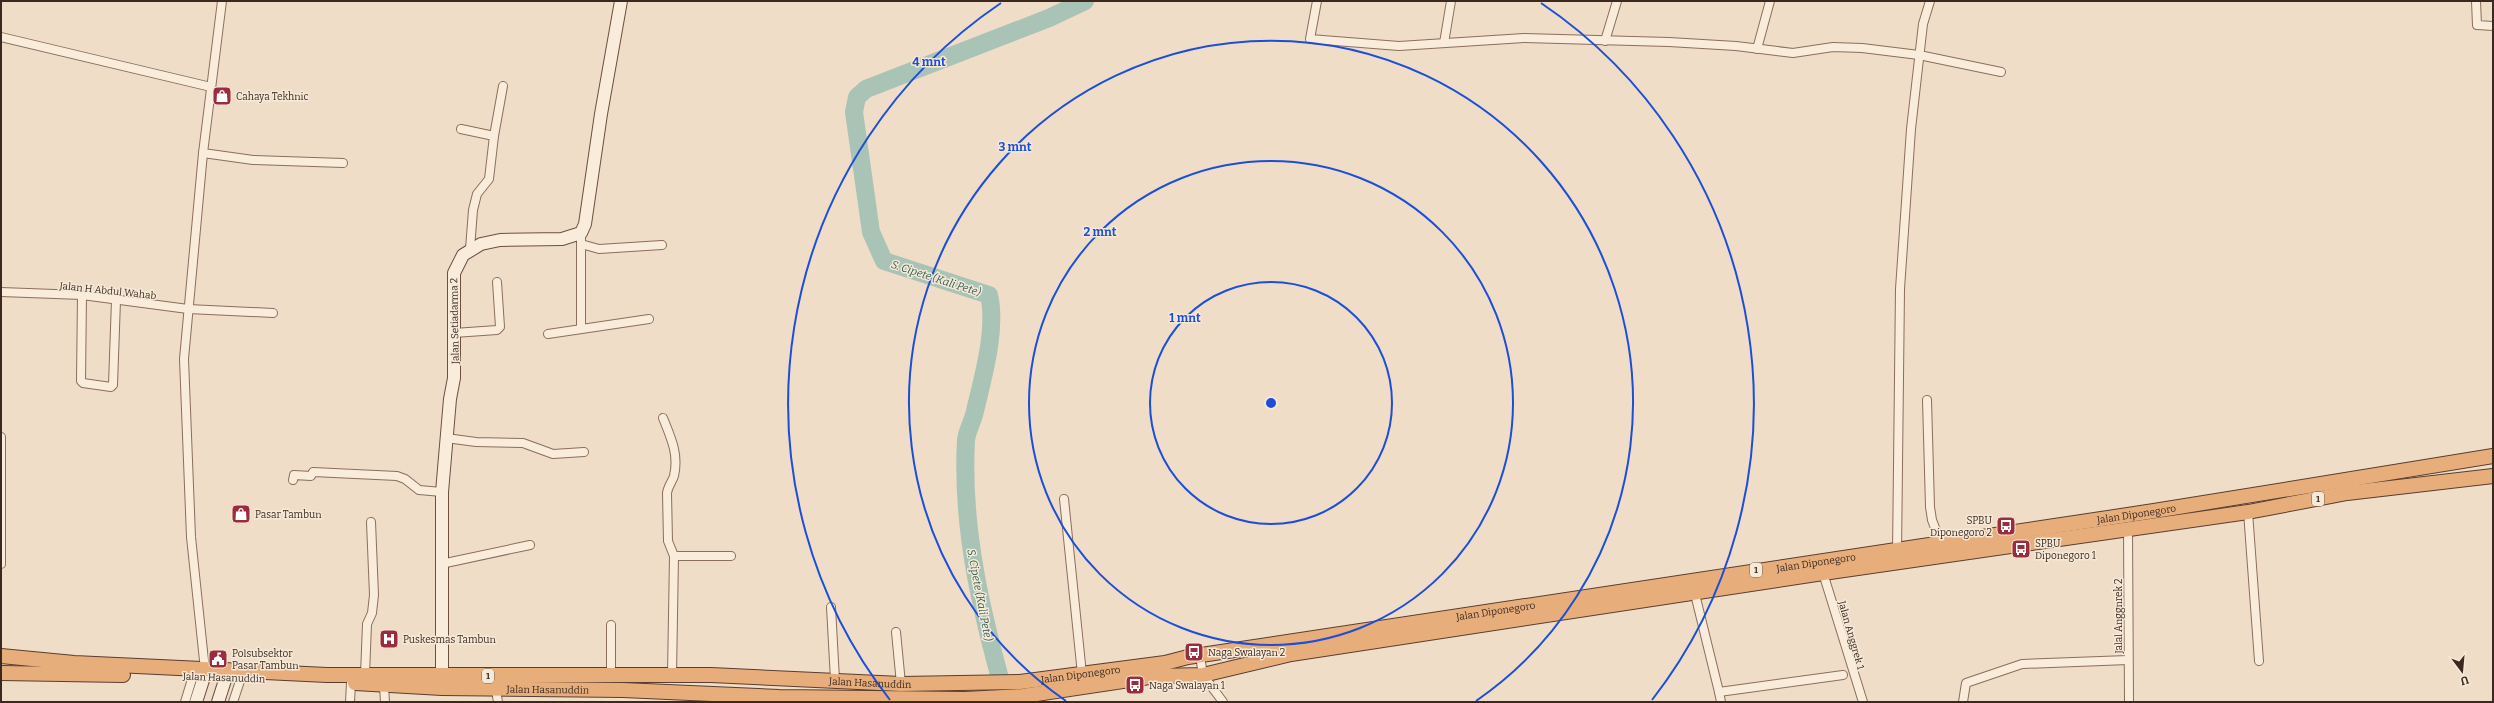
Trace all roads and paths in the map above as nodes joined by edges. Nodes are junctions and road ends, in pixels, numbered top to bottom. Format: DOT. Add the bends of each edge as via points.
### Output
graph roads {
  1 [pos="222,1"];
  2 [pos="621,1"];
  3 [pos="1317,1"];
  4 [pos="1451,1"];
  5 [pos="1617,1"];
  6 [pos="1770,1"];
  7 [pos="1930,1"];
  8 [pos="2476,1"];
  9 [pos="2493,26"];
  10 [pos="1,37"];
  11 [pos="1605,41"];
  12 [pos="1444,43"];
  13 [pos="1757,49"];
  14 [pos="1919,55"];
  15 [pos="2001,72"];
  16 [pos="211,86"];
  17 [pos="503,86"];
  18 [pos="461,129"];
  19 [pos="494,136"];
  20 [pos="203,153"];
  21 [pos="343,163"];
  22 [pos="581,239"];
  23 [pos="662,245"];
  24 [pos="470,249"];
  25 [pos="497,282"];
  26 [pos="1,292"];
  27 [pos="82,295"];
  28 [pos="116,300"];
  29 [pos="188,309"];
  30 [pos="273,314"];
  31 [pos="649,319"];
  32 [pos="581,328"];
  33 [pos="454,333"];
  34 [pos="548,334"];
  35 [pos="1928,400"];
  36 [pos="663,418"];
  37 [pos="1,437"];
  38 [pos="446,438"];
  39 [pos="584,452"];
  40 [pos="2493,456"];
  41 [pos="2493,476"];
  42 [pos="293,480"];
  43 [pos="442,492"];
  44 [pos="1064,499"];
  45 [pos="2248,512"];
  46 [pos="371,522"];
  47 [pos="2128,530"];
  48 [pos="530,545"];
  49 [pos="1943,548"];
  50 [pos="1,553"];
  51 [pos="1897,555"];
  52 [pos="674,556"];
  53 [pos="731,556"];
  54 [pos="1,564"];
  55 [pos="441,564"];
  56 [pos="1823,573"];
  57 [pos="1695,594"];
  58 [pos="830,607"];
  59 [pos="611,625"];
  60 [pos="896,632"];
  61 [pos="1,656"];
  62 [pos="1200,656"];
  63 [pos="2128,660"];
  64 [pos="2259,661"];
  65 [pos="1,673"];
  66 [pos="201,674"];
  67 [pos="365,675"];
  68 [pos="612,675"];
  69 [pos="672,675"];
  70 [pos="1203,675"];
  71 [pos="1843,675"];
  72 [pos="442,676"];
  73 [pos="226,677"];
  74 [pos="241,678"];
  75 [pos="835,680"];
  76 [pos="1083,681"];
  77 [pos="351,682"];
  78 [pos="901,684"];
  79 [pos="384,686"];
  80 [pos="970,691"];
  81 [pos="1719,692"];
  82 [pos="1026,694"];
  83 [pos="497,696"];
  84 [pos="185,702"];
  85 [pos="196,702"];
  86 [pos="218,702"];
  87 [pos="233,702"];
  88 [pos="350,702"];
  89 [pos="385,702"];
  90 [pos="1223,702"];
  91 [pos="1721,702"];
  92 [pos="1863,702"];
  93 [pos="1963,702"];
  94 [pos="2129,702"];
  1 -- 16 [label="street"];
  2 -- 22 [label="main road"];
  3 -- 12 [label="street" via="1310,39 1384,46"];
  4 -- 12 [label="street"];
  5 -- 11 [label="street"];
  6 -- 13 [label="street"];
  7 -- 14 [label="street" via="1923,24"];
  8 -- 9 [label="street" via="2477,25"];
  10 -- 16 [label="street"];
  11 -- 12 [label="street" via="1524,38"];
  11 -- 13 [label="street" via="1669,42"];
  13 -- 14 [label="street" via="1793,53 1833,47 1862,48"];
  14 -- 15 [label="street"];
  14 -- 51 [label="street" via="1910,129 1900,289"];
  16 -- 20 [label="street"];
  17 -- 19 [label="street"];
  18 -- 19 [label="street"];
  19 -- 24 [label="street" via="489,179 477,194 473,210"];
  20 -- 21 [label="street" via="253,160"];
  20 -- 29 [label="street"];
  22 -- 23 [label="street" via="599,249"];
  22 -- 24 [label="main road" via="500,240"];
  22 -- 32 [label="street"];
  24 -- 33 [label="main road, Jalan Setiadarma 2" via="460,260 454,273"];
  25 -- 33 [label="street" via="500,327 497,330"];
  26 -- 27 [label="street, Jalan H Abdul Wahab"];
  27 -- 28 [label="street, Jalan H Abdul Wahab"];
  27 -- 28 [label="street" via="81,381 83,384 98,387 113,385"];
  28 -- 29 [label="street, Jalan H Abdul Wahab"];
  29 -- 30 [label="street, Jalan H Abdul Wahab"];
  29 -- 66 [label="street" via="184,359 186,438"];
  31 -- 32 [label="street"];
  32 -- 34 [label="street"];
  33 -- 38 [label="main road, Jalan Setiadarma 2" via="454,378"];
  35 -- 49 [label="street" via="1930,507 1932,520"];
  36 -- 52 [label="street" via="677,455 667,493 668,541"];
  37 -- 50 [label="street"];
  38 -- 39 [label="street" via="476,442 523,443 553,454"];
  38 -- 43 [label="main road, Jalan Setiadarma 2"];
  40 -- 49 [label="highway, Jalan Diponegoro / 1"];
  41 -- 45 [label="highway, Jalan Diponegoro / 1" via="2347,493"];
  42 -- 43 [label="street" via="294,475 311,476 313,472 397,476 419,490"];
  43 -- 55 [label="main road, Jalan Setiadarma 2"];
  44 -- 76 [label="street"];
  45 -- 47 [label="highway, Jalan Diponegoro / 1"];
  45 -- 64 [label="street"];
  46 -- 67 [label="street" via="374,594 372,613 367,624"];
  47 -- 49 [label="highway, Jalan Diponegoro / 1"];
  47 -- 63 [label="street, Jalal Anggnrek 2"];
  48 -- 55 [label="street"];
  49 -- 51 [label="highway, Jalan Diponegoro / 1"];
  50 -- 54 [label="street"];
  51 -- 56 [label="highway, Jalan Diponegoro / 1"];
  51 -- 62 [label="highway, Jalan Diponegoro / 1"];
  52 -- 53 [label="street"];
  52 -- 69 [label="street"];
  55 -- 72 [label="main road, Jalan Setiadarma 2"];
  56 -- 57 [label="highway, Jalan Diponegoro / 1"];
  56 -- 92 [label="street, Jalan Anggrek 1"];
  57 -- 70 [label="highway, Jalan Diponegoro / 1" via="1291,654"];
  57 -- 81 [label="street"];
  58 -- 75 [label="street"];
  59 -- 68 [label="street"];
  60 -- 78 [label="street"];
  61 -- 66 [label="highway, Jalan Hasanuddin / 1"];
  62 -- 70 [label="street"];
  62 -- 76 [label="highway, Jalan Diponegoro / 1"];
  63 -- 93 [label="street" via="2042,662 2017,666 1966,683"];
  63 -- 94 [label="street, Jalal Anggnrek 2"];
  65 -- 66 [label="highway, Jalan Hasanuddin / 1"];
  66 -- 67 [label="highway, Jalan Hasanuddin / 1" via="234,669"];
  66 -- 73 [label="highway, Jalan Hasanuddin / 1"];
  66 -- 84 [label="street"];
  66 -- 85 [label="main road"];
  67 -- 72 [label="highway, Jalan Hasanuddin / 1"];
  68 -- 69 [label="highway, Jalan Hasanuddin / 1"];
  68 -- 72 [label="highway, Jalan Hasanuddin / 1"];
  69 -- 75 [label="highway, Jalan Hasanuddin / 1"];
  70 -- 76 [label="highway, Jalan Diponegoro / 1"];
  70 -- 90 [label="street"];
  71 -- 81 [label="street"];
  73 -- 74 [label="highway, Jalan Hasanuddin / 1"];
  73 -- 86 [label="main road"];
  74 -- 77 [label="highway, Jalan Hasanuddin / 1"];
  74 -- 87 [label="street"];
  75 -- 78 [label="highway, Jalan Hasanuddin / 1"];
  76 -- 82 [label="highway, Jalan Diponegoro / 1"];
  77 -- 79 [label="highway, Jalan Hasanuddin / 1"];
  77 -- 88 [label="street"];
  78 -- 80 [label="highway, Jalan Hasanuddin / 1"];
  79 -- 83 [label="highway, Jalan Hasanuddin / 1"];
  79 -- 89 [label="street"];
  80 -- 82 [label="highway, Jalan Hasanuddin / 1"];
  80 -- 83 [label="highway, Jalan Hasanuddin / 1" via="779,697 623,690"];
  81 -- 91 [label="street"];
}
